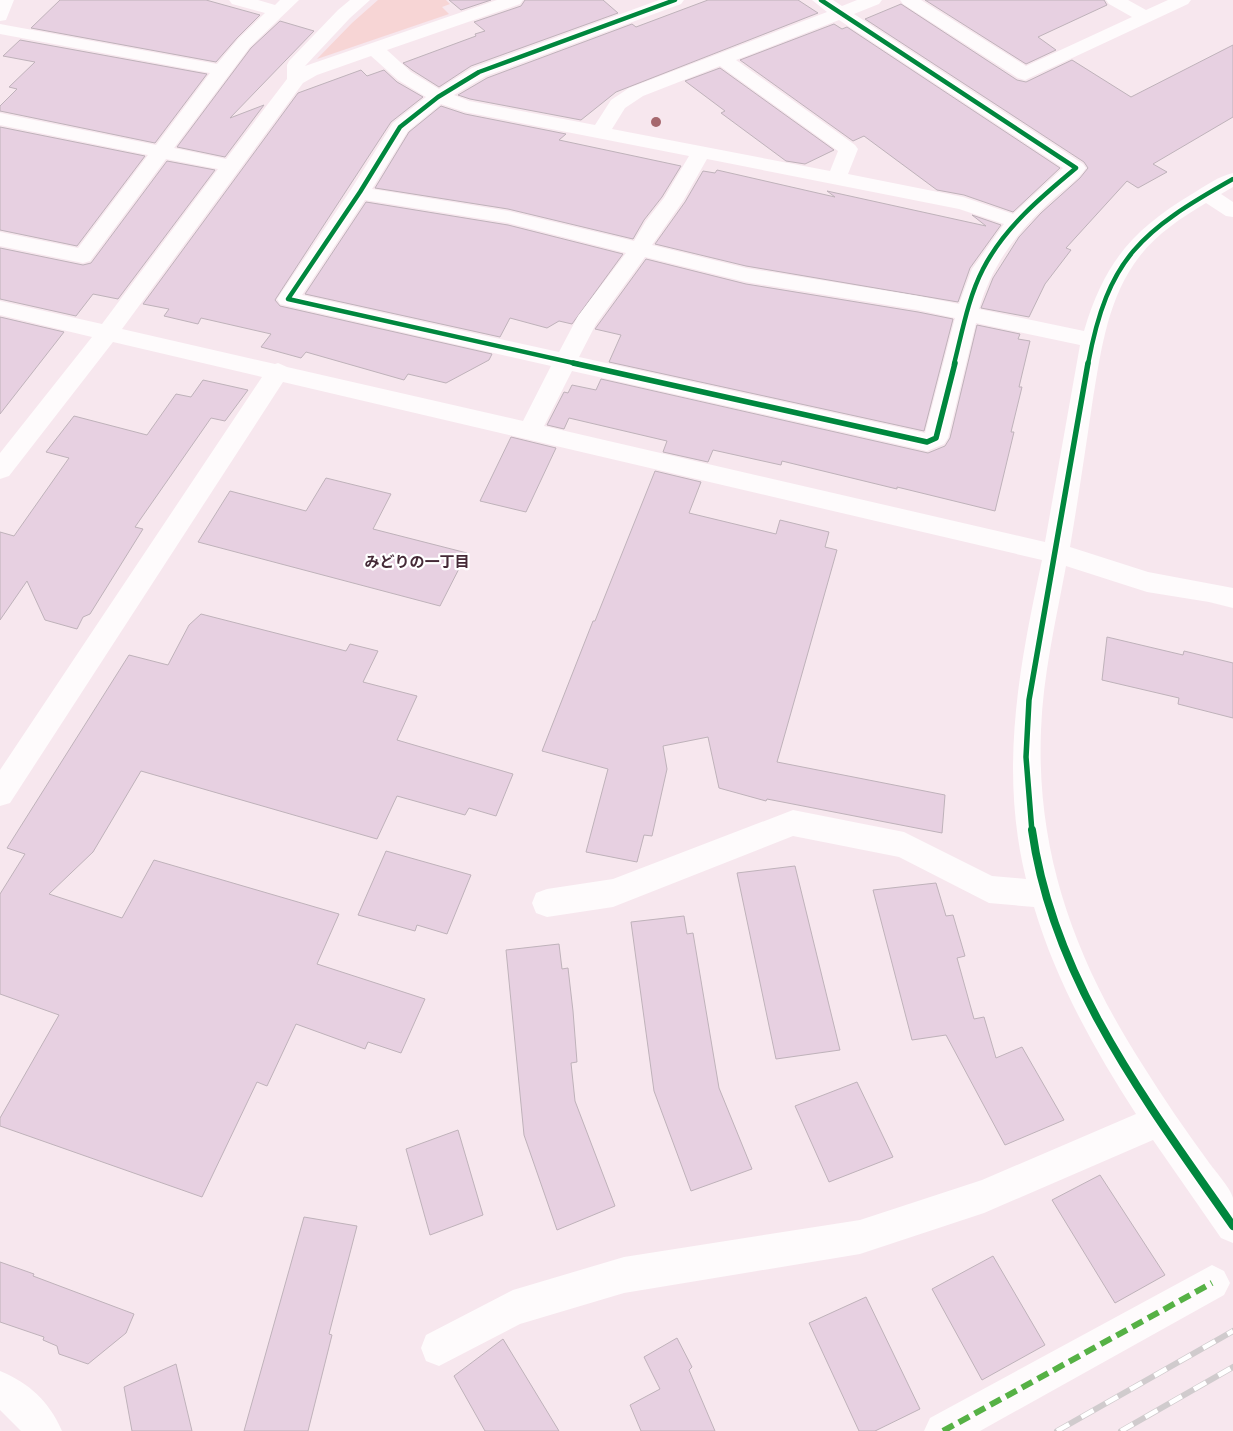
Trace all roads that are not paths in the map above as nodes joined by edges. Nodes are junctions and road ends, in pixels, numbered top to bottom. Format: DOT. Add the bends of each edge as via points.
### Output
graph roads {
  1 [pos="5,0"];
  2 [pos="238,0"];
  3 [pos="361,0"];
  4 [pos="514,0"];
  5 [pos="675,0"];
  6 [pos="821,0"];
  7 [pos="873,0"];
  8 [pos="909,0"];
  9 [pos="1116,0"];
  10 [pos="1182,0"];
  11 [pos="283,6"];
  12 [pos="840,13"];
  13 [pos="0,16"];
  14 [pos="1145,17"];
  15 [pos="0,29"];
  16 [pos="374,48"];
  17 [pos="724,60"];
  18 [pos="222,70"];
  19 [pos="296,79"];
  20 [pos="438,97"];
  21 [pos="0,119"];
  22 [pos="600,133"];
  23 [pos="162,151"];
  24 [pos="701,152"];
  25 [pos="231,166"];
  26 [pos="837,178"];
  27 [pos="1233,179"];
  28 [pos="360,192"];
  29 [pos="1206,194"];
  30 [pos="1233,211"];
  31 [pos="1017,222"];
  32 [pos="0,239"];
  33 [pos="639,249"];
  34 [pos="0,308"];
  35 [pos="968,312"];
  36 [pos="107,333"];
  37 [pos="1092,340"];
  38 [pos="565,363"];
  39 [pos="278,372"];
  40 [pos="530,430"];
  41 [pos="0,470"];
  42 [pos="1056,554"];
  43 [pos="1233,598"];
  44 [pos="0,794"];
  45 [pos="1046,894"];
  46 [pos="547,902"];
  47 [pos="1160,1120"];
  48 [pos="1233,1226"];
  49 [pos="1212,1283"];
  50 [pos="439,1348"];
  51 [pos="0,1389"];
  52 [pos="43,1431"];
  53 [pos="943,1431"];
  1 -- 13 [label="street"];
  2 -- 11 [label="street"];
  3 -- 19 [label="street" via="296,65"];
  4 -- 16 [label="street"];
  5 -- 20 [label="street" via="479,72"];
  6 -- 12 [label="street"];
  7 -- 12 [label="street"];
  8 -- 14 [label="street" via="1025,74"];
  9 -- 14 [label="street"];
  10 -- 14 [label="street"];
  11 -- 18 [label="street" via="244,43"];
  12 -- 17 [label="street"];
  12 -- 31 [label="street" via="1076,168"];
  15 -- 18 [label="street"];
  16 -- 19 [label="street"];
  16 -- 20 [label="street" via="398,72"];
  17 -- 22 [label="street" via="624,99"];
  17 -- 26 [label="street" via="848,149"];
  18 -- 23 [label="street"];
  19 -- 25 [label="street"];
  20 -- 22 [label="street" via="496,113"];
  20 -- 28 [label="street" via="400,127"];
  21 -- 23 [label="street"];
  22 -- 24 [label="street"];
  23 -- 25 [label="street"];
  23 -- 32 [label="street" via="83,256"];
  24 -- 26 [label="street"];
  24 -- 33 [label="street"];
  25 -- 36 [label="street"];
  26 -- 31 [label="street" via="963,203"];
  27 -- 29 [label="street"];
  28 -- 33 [label="street" via="508,217"];
  28 -- 38 [label="street" via="288,299"];
  29 -- 30 [label="street"];
  29 -- 37 [label="street" via="1148,234 1126,258 1106,298"];
  31 -- 35 [label="street" via="984,268"];
  33 -- 35 [label="street" via="746,275"];
  33 -- 38 [label="street" via="586,321"];
  34 -- 36 [label="street"];
  35 -- 37 [label="street"];
  35 -- 38 [label="street" via="936,438 927,442"];
  36 -- 39 [label="street"];
  36 -- 41 [label="street"];
  37 -- 42 [label="street"];
  38 -- 40 [label="street"];
  39 -- 40 [label="street"];
  39 -- 44 [label="street"];
  40 -- 42 [label="street"];
  42 -- 43 [label="street" via="1147,582"];
  42 -- 45 [label="street" via="1027,722 1027,798 1036,862"];
  45 -- 46 [label="street" via="989,889 904,845 793,823 613,893"];
  45 -- 47 [label="street" via="1074,976"];
  47 -- 48 [label="street"];
  47 -- 50 [label="street" via="984,1196 860,1236 624,1275 514,1308"];
  49 -- 53 [label="street"];
  51 -- 52 [label="street" via="16,1398"];
}
